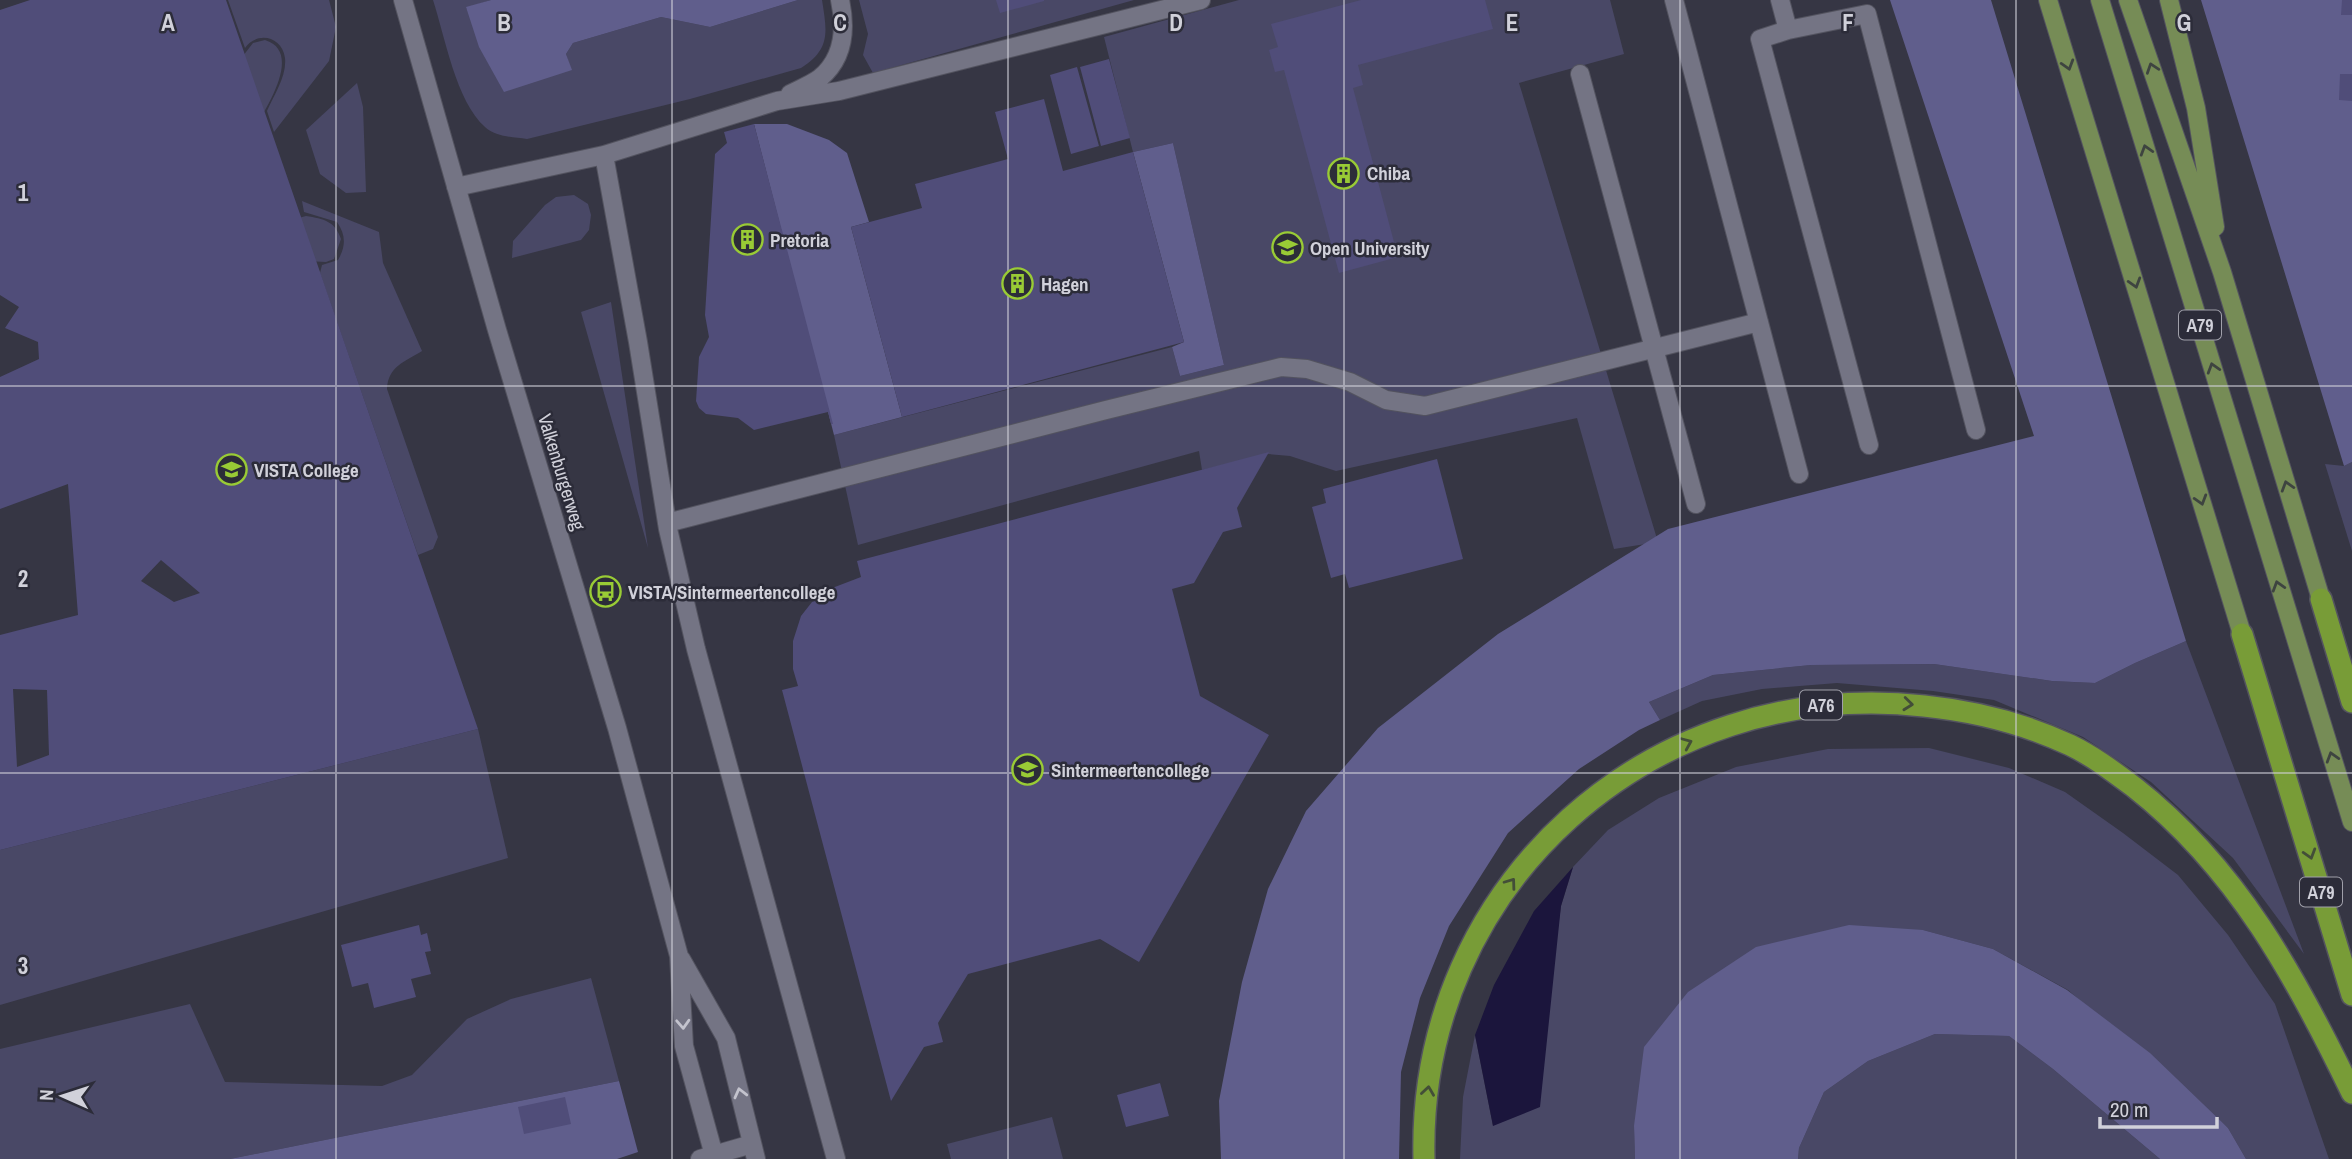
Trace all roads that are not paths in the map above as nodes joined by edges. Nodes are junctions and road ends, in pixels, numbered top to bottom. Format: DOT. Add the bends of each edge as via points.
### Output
graph roads {
  1 [pos="403,0"];
  2 [pos="840,0"];
  3 [pos="1201,0"];
  4 [pos="1674,0"];
  5 [pos="1780,0"];
  6 [pos="2048,0"];
  7 [pos="2101,0"];
  8 [pos="2128,0"];
  9 [pos="2169,0"];
  10 [pos="1788,30"];
  11 [pos="1580,74"];
  12 [pos="777,102"];
  13 [pos="604,155"];
  14 [pos="456,187"];
  15 [pos="2222,272"];
  16 [pos="1759,322"];
  17 [pos="1656,349"];
  18 [pos="1976,430"];
  19 [pos="1869,446"];
  20 [pos="1799,474"];
  21 [pos="1696,505"];
  22 [pos="667,523"];
  23 [pos="2321,599"];
  24 [pos="2242,634"];
  25 [pos="2352,702"];
  26 [pos="2352,822"];
  27 [pos="679,956"];
  28 [pos="2352,995"];
  29 [pos="2352,1093"];
  30 [pos="754,1152"];
  31 [pos="710,1158"];
  32 [pos="836,1159"];
  33 [pos="1424,1159"];
  1 -- 14 [label="street, Valkenburgerweg"];
  2 -- 12 [label="street" via="844,36 836,58 820,77"];
  3 -- 12 [label="street" via="839,91"];
  4 -- 16 [label="street"];
  5 -- 10 [label="street"];
  6 -- 24 [label="main road, A79, one-way"];
  26 -- 7 [label="main road, A79, one-way"];
  15 -- 8 [label="main road, A79, one-way"];
  9 -- 15 [label="main road, A79" via="2196,108"];
  10 -- 18 [label="street" via="1867,13"];
  10 -- 19 [label="street" via="1760,39"];
  11 -- 17 [label="street"];
  12 -- 13 [label="street"];
  13 -- 14 [label="street"];
  13 -- 22 [label="street"];
  14 -- 27 [label="street, Valkenburgerweg" via="617,728"];
  23 -- 15 [label="main road, A79, one-way"];
  16 -- 17 [label="street"];
  16 -- 20 [label="street"];
  17 -- 21 [label="street"];
  17 -- 22 [label="street" via="1425,406 1386,400 1350,382 1307,369 1281,367"];
  22 -- 32 [label="street" via="696,649"];
  23 -- 25 [label="highway, A79"];
  24 -- 28 [label="highway, A79, one-way"];
  30 -- 27 [label="street, Valkenburgerweg, one-way" via="726,1038"];
  27 -- 31 [label="street, Valkenburgerweg, one-way" via="684,1046"];
  33 -- 29 [label="highway, A76, one-way" via="1426,1096 1454,983 1483,921 1558,828 1628,773 1692,740 1774,714 1856,702 1985,716 2071,746 2112,770 2183,830 2276,947"];
  30 -- 31 [label="street"];
}
